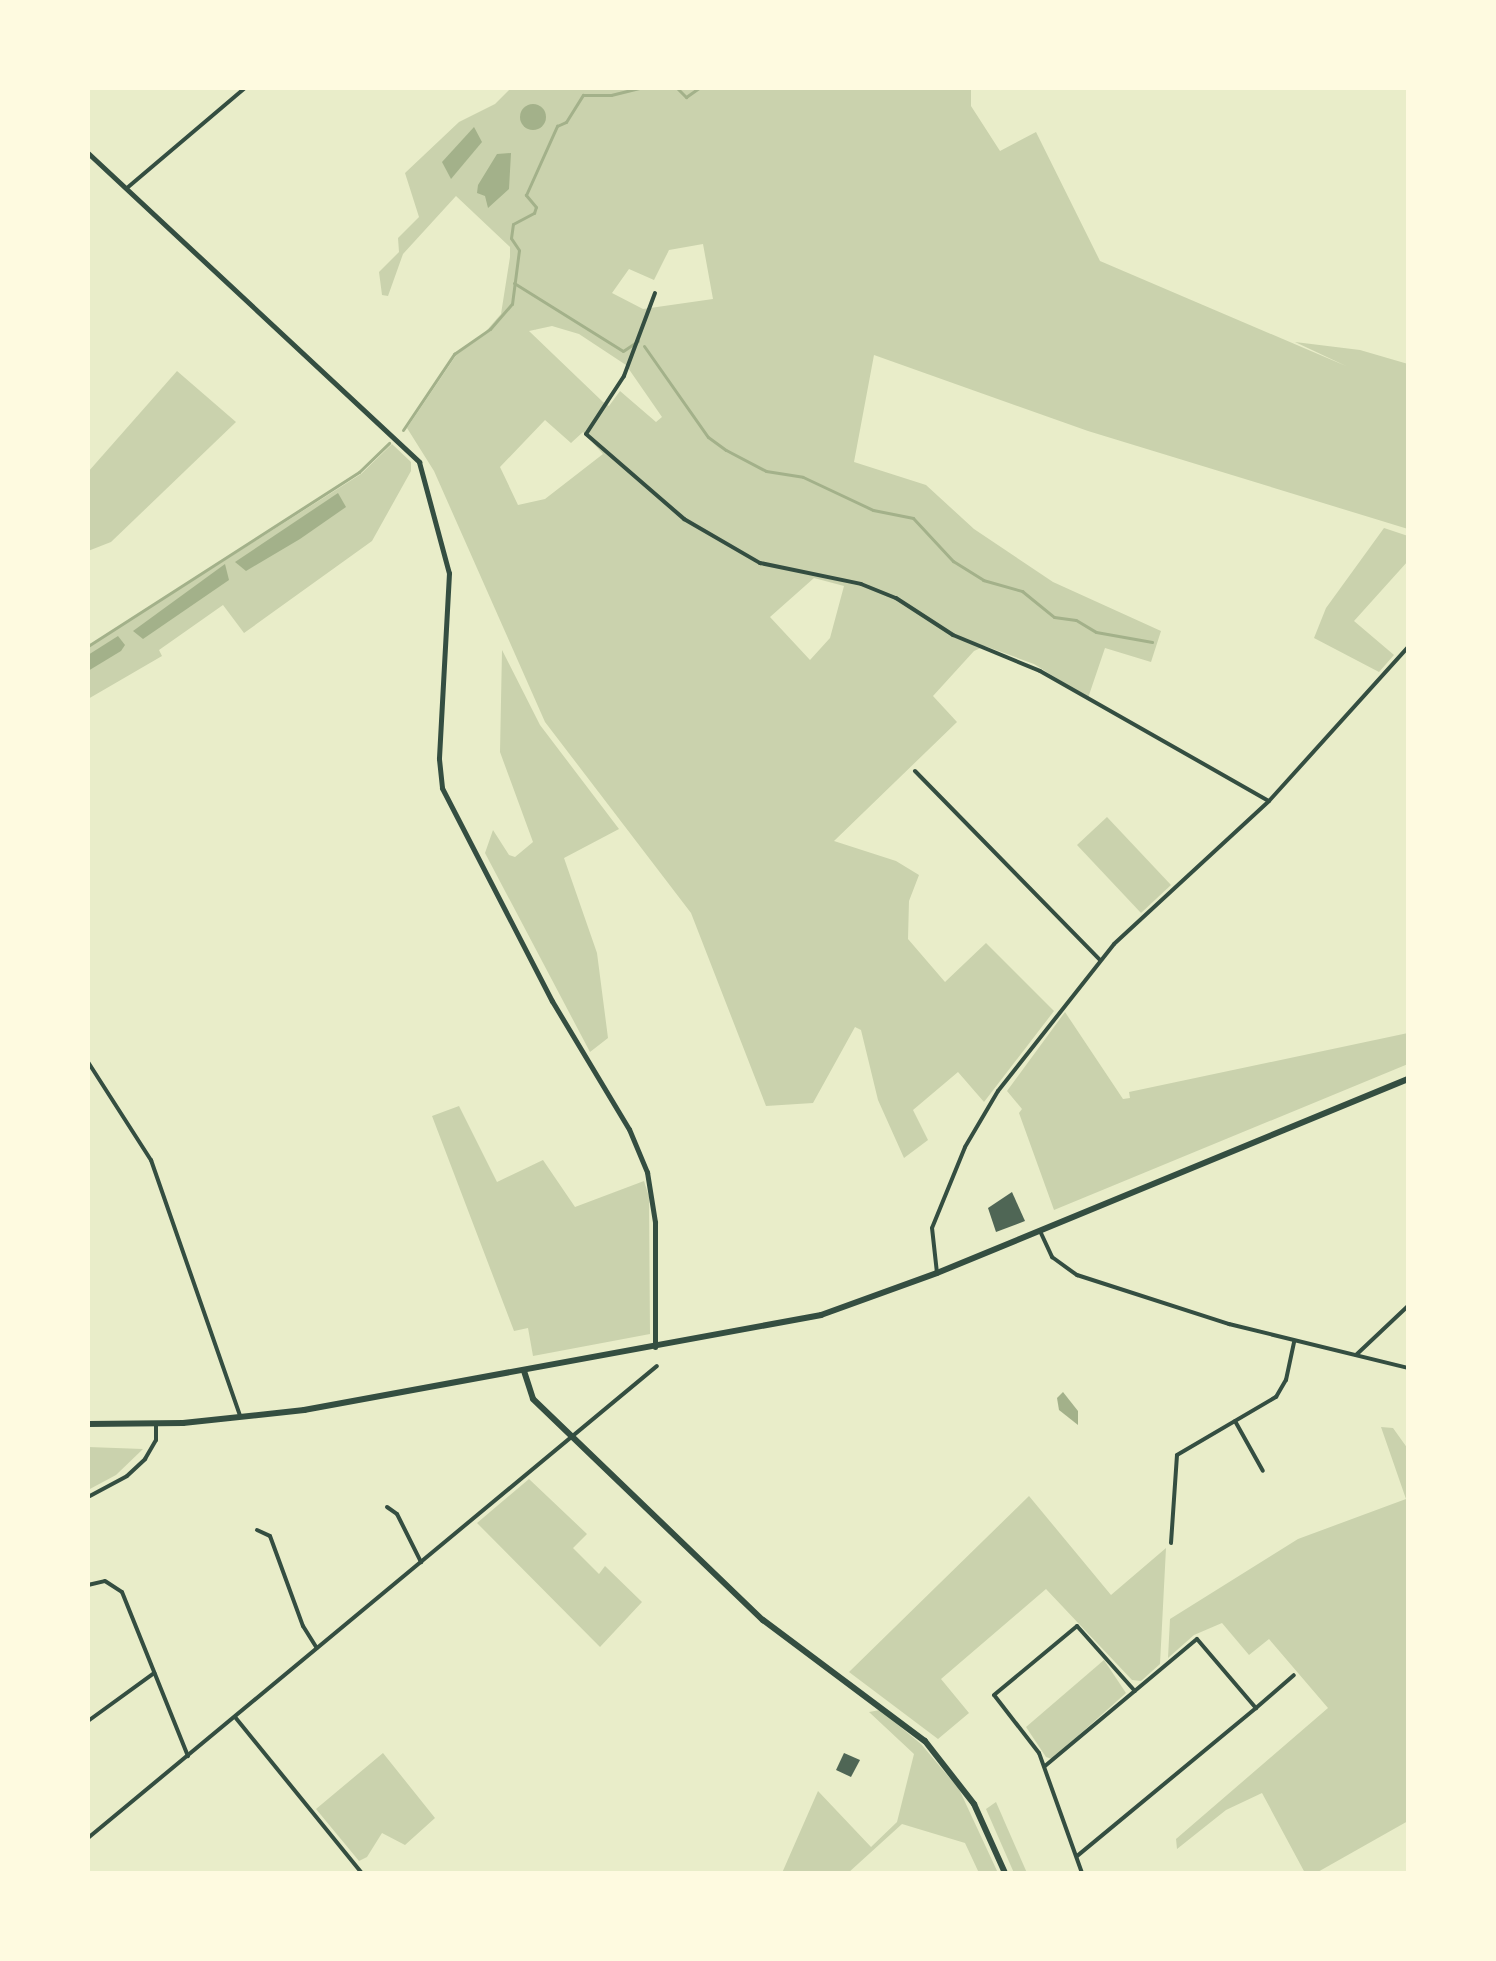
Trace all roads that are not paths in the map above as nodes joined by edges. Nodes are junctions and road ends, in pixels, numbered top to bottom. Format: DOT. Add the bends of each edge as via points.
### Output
graph roads {
  1 [pos="245,88"];
  2 [pos="88,153"];
  3 [pos="127,188"];
  4 [pos="655,293"];
  5 [pos="1408,647"];
  6 [pos="915,771"];
  7 [pos="1269,801"];
  8 [pos="1100,960"];
  9 [pos="88,1062"];
  10 [pos="1408,1079"];
  11 [pos="1040,1231"];
  12 [pos="937,1273"];
  13 [pos="1408,1306"];
  14 [pos="1294,1341"];
  15 [pos="655,1348"];
  16 [pos="1356,1355"];
  17 [pos="657,1366"];
  18 [pos="1408,1368"];
  19 [pos="524,1371"];
  20 [pos="241,1418"];
  21 [pos="1235,1421"];
  22 [pos="88,1424"];
  23 [pos="156,1424"];
  24 [pos="572,1436"];
  25 [pos="1263,1471"];
  26 [pos="88,1497"];
  27 [pos="387,1507"];
  28 [pos="257,1530"];
  29 [pos="1171,1543"];
  30 [pos="421,1562"];
  31 [pos="88,1585"];
  32 [pos="317,1648"];
  33 [pos="154,1673"];
  34 [pos="1294,1675"];
  35 [pos="1136,1691"];
  36 [pos="1256,1708"];
  37 [pos="235,1717"];
  38 [pos="88,1721"];
  39 [pos="188,1756"];
  40 [pos="1045,1766"];
  41 [pos="88,1838"];
  42 [pos="1077,1856"];
  43 [pos="362,1873"];
  44 [pos="1005,1873"];
  45 [pos="1082,1873"];
  1 -- 3 [label="street"];
  2 -- 3 [label="street"];
  3 -- 15 [label="street" via="397,438 423,472 450,584 439,759 442,788 552,1001 629,1129 647,1172 655,1222"];
  4 -- 7 [label="street" via="641,342 586,434 684,519 760,563 861,584 896,598 953,635 1040,671"];
  5 -- 7 [label="street"];
  6 -- 8 [label="street"];
  7 -- 8 [label="street"];
  8 -- 12 [label="street" via="985,1111 932,1228"];
  9 -- 20 [label="street" via="151,1160"];
  10 -- 11 [label="main road"];
  11 -- 12 [label="main road"];
  11 -- 14 [label="street" via="1052,1257 1077,1275"];
  12 -- 15 [label="main road" via="821,1315"];
  13 -- 16 [label="street"];
  14 -- 16 [label="street"];
  14 -- 21 [label="street" via="1283,1389"];
  15 -- 19 [label="main road"];
  16 -- 18 [label="street"];
  17 -- 24 [label="street"];
  19 -- 20 [label="main road"];
  19 -- 24 [label="main road" via="530,1395"];
  20 -- 23 [label="main road"];
  21 -- 25 [label="street"];
  21 -- 29 [label="street" via="1177,1455"];
  22 -- 23 [label="main road"];
  23 -- 26 [label="street" via="153,1448 140,1464"];
  24 -- 30 [label="street"];
  24 -- 44 [label="main road" via="779,1634 925,1741 974,1804"];
  27 -- 30 [label="street" via="397,1514"];
  28 -- 32 [label="street" via="270,1536 303,1626"];
  30 -- 32 [label="street"];
  31 -- 33 [label="street" via="105,1581 122,1592"];
  32 -- 37 [label="street"];
  33 -- 38 [label="street"];
  33 -- 39 [label="street"];
  34 -- 36 [label="street"];
  35 -- 36 [label="street" via="1197,1639"];
  35 -- 40 [label="street"];
  35 -- 40 [label="street" via="1082,1628 1071,1628 994,1695 1030,1737"];
  36 -- 42 [label="street"];
  37 -- 39 [label="street"];
  37 -- 43 [label="street"];
  39 -- 41 [label="street"];
  40 -- 42 [label="street"];
  42 -- 45 [label="street"];
}
